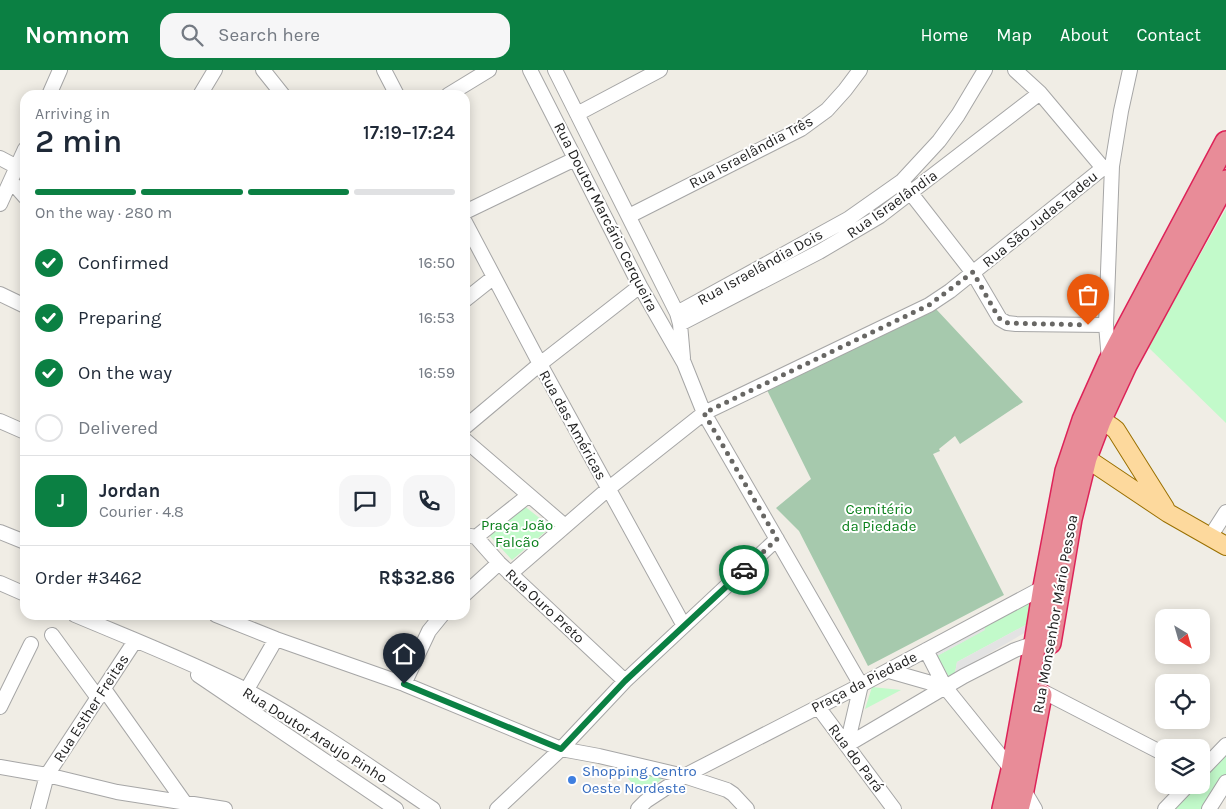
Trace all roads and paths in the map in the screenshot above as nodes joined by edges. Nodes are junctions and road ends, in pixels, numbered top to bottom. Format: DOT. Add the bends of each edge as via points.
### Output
graph roads {
  1 [pos="60,70"];
  2 [pos="215,70"];
  3 [pos="263,70"];
  4 [pos="384,70"];
  5 [pos="490,70"];
  6 [pos="530,70"];
  7 [pos="555,70"];
  8 [pos="660,70"];
  9 [pos="860,70"];
  10 [pos="985,70"];
  11 [pos="1015,70"];
  12 [pos="1130,70"];
  13 [pos="51,90"];
  14 [pos="203,90"];
  15 [pos="279,90"];
  16 [pos="394,90"];
  17 [pos="456,90"];
  18 [pos="1040,93"];
  19 [pos="577,114"];
  20 [pos="1226,142"];
  21 [pos="0,158"];
  22 [pos="575,159"];
  23 [pos="20,160"];
  24 [pos="17,167"];
  25 [pos="1107,167"];
  26 [pos="11,181"];
  27 [pos="902,181"];
  28 [pos="1226,181"];
  29 [pos="20,191"];
  30 [pos="910,193"];
  31 [pos="0,204"];
  32 [pos="470,210"];
  33 [pos="629,216"];
  34 [pos="470,231"];
  35 [pos="973,272"];
  36 [pos="494,277"];
  37 [pos="640,286"];
  38 [pos="0,294"];
  39 [pos="470,296"];
  40 [pos="20,304"];
  41 [pos="678,319"];
  42 [pos="1106,325"];
  43 [pos="1109,362"];
  44 [pos="540,364"];
  45 [pos="684,364"];
  46 [pos="704,413"];
  47 [pos="1092,420"];
  48 [pos="0,421"];
  49 [pos="470,423"];
  50 [pos="20,430"];
  51 [pos="470,444"];
  52 [pos="1079,455"];
  53 [pos="608,489"];
  54 [pos="529,495"];
  55 [pos="1226,512"];
  56 [pos="1168,513"];
  57 [pos="566,526"];
  58 [pos="0,532"];
  59 [pos="470,536"];
  60 [pos="1210,537"];
  61 [pos="777,539"];
  62 [pos="20,540"];
  63 [pos="1226,546"];
  64 [pos="499,562"];
  65 [pos="510,574"];
  66 [pos="0,583"];
  67 [pos="1044,587"];
  68 [pos="470,589"];
  69 [pos="20,592"];
  70 [pos="87,620"];
  71 [pos="246,620"];
  72 [pos="438,620"];
  73 [pos="684,626"];
  74 [pos="52,635"];
  75 [pos="276,639"];
  76 [pos="135,640"];
  77 [pos="1036,643"];
  78 [pos="31,644"];
  79 [pos="926,650"];
  80 [pos="167,654"];
  81 [pos="889,671"];
  82 [pos="625,681"];
  83 [pos="404,684"];
  84 [pos="861,685"];
  85 [pos="945,687"];
  86 [pos="246,691"];
  87 [pos="1042,691"];
  88 [pos="3,692"];
  89 [pos="101,694"];
  90 [pos="818,706"];
  91 [pos="0,707"];
  92 [pos="847,745"];
  93 [pos="1226,745"];
  94 [pos="561,749"];
  95 [pos="1155,749"];
  96 [pos="1210,762"];
  97 [pos="0,767"];
  98 [pos="1012,770"];
  99 [pos="47,775"];
  100 [pos="684,776"];
  101 [pos="1226,782"];
  102 [pos="1179,794"];
  103 [pos="1021,800"];
  104 [pos="186,805"];
  105 [pos="38,809"];
  106 [pos="225,809"];
  107 [pos="396,809"];
  108 [pos="433,809"];
  109 [pos="497,809"];
  110 [pos="638,809"];
  111 [pos="747,809"];
  112 [pos="894,809"];
  113 [pos="1003,809"];
  114 [pos="1035,809"];
  115 [pos="1165,809"];
  116 [pos="1210,809"];
  1 -- 13 [label="street"];
  2 -- 14 [label="street"];
  3 -- 15 [label="street"];
  4 -- 16 [label="street"];
  5 -- 17 [label="street"];
  6 -- 22 [label="street, Rua Doutor Marcário Cerqueira"];
  7 -- 19 [label="street, Rua Doutor Marcário Cerqueira"];
  8 -- 19 [label="street"];
  9 -- 33 [label="street, Rua Israelândia Três" via="827,110 800,129"];
  10 -- 27 [label="street, Rua Israelândia Dois" via="939,141"];
  11 -- 18 [label="street"];
  12 -- 25 [label="street"];
  18 -- 25 [label="street"];
  18 -- 30 [label="street, Rua Israelândia"];
  19 -- 33 [label="street, Rua Doutor Marcário Cerqueira"];
  20 -- 43 [label="highway"];
  21 -- 24 [label="street"];
  22 -- 32 [label="street"];
  22 -- 37 [label="street, Rua Doutor Marcário Cerqueira"];
  23 -- 24 [label="street"];
  24 -- 26 [label="street"];
  25 -- 35 [label="street, Rua São Judas Tadeu"];
  25 -- 42 [label="street"];
  26 -- 29 [label="street"];
  26 -- 31 [label="street"];
  27 -- 30 [label="street"];
  27 -- 41 [label="street, Rua Israelândia Dois" via="848,219"];
  28 -- 47 [label="highway" via="1126,365"];
  30 -- 35 [label="street"];
  30 -- 41 [label="street, Rua Israelândia" via="853,234"];
  33 -- 41 [label="street, Rua Doutor Marcário Cerqueira"];
  34 -- 36 [label="street, Rua das Américas"];
  35 -- 42 [label="street" via="1000,319 1008,323"];
  35 -- 46 [label="street, Rua São Judas Tadeu" via="929,305"];
  36 -- 39 [label="street"];
  36 -- 44 [label="street, Rua das Américas"];
  37 -- 44 [label="street"];
  37 -- 45 [label="street, Rua Doutor Marcário Cerqueira"];
  38 -- 40 [label="street"];
  41 -- 45 [label="street, Rua Doutor Marcário Cerqueira"];
  42 -- 43 [label="street"];
  43 -- 47 [label="highway"];
  44 -- 49 [label="street"];
  44 -- 53 [label="street, Rua das Américas"];
  45 -- 46 [label="street, Rua Doutor Marcário Cerqueira"];
  46 -- 53 [label="street, Rua São Judas Tadeu"];
  46 -- 61 [label="street, Rua Doutor Marcário Cerqueira"];
  47 -- 52 [label="highway, Rua Monsenhor Mário Pessoa"];
  47 -- 56 [label="main road" via="1110,424 1116,430"];
  48 -- 50 [label="street"];
  51 -- 54 [label="street"];
  52 -- 56 [label="main road"];
  52 -- 67 [label="highway, Rua Monsenhor Mário Pessoa" via="1066,470"];
  52 -- 87 [label="highway, Rua Monsenhor Mário Pessoa"];
  53 -- 57 [label="street, Rua São Judas Tadeu"];
  53 -- 73 [label="street, Rua das Américas"];
  54 -- 57 [label="street"];
  54 -- 59 [label="street"];
  55 -- 60 [label="street"];
  56 -- 60 [label="main road"];
  57 -- 65 [label="street"];
  58 -- 62 [label="street"];
  59 -- 64 [label="street, Rua Ouro Preto"];
  60 -- 63 [label="main road"];
  61 -- 73 [label="street"];
  61 -- 84 [label="street, Rua Doutor Marcário Cerqueira"];
  64 -- 65 [label="street, Rua Ouro Preto"];
  64 -- 68 [label="street"];
  65 -- 82 [label="street, Rua Ouro Preto"];
  66 -- 69 [label="street"];
  67 -- 77 [label="highway, Rua Monsenhor Mário Pessoa"];
  67 -- 79 [label="street, Praça da Piedade"];
  70 -- 76 [label="street, Rua Doutor Araujo Pinho"];
  71 -- 75 [label="street"];
  72 -- 83 [label="street"];
  73 -- 82 [label="street"];
  74 -- 89 [label="street"];
  75 -- 83 [label="street"];
  75 -- 86 [label="street"];
  76 -- 80 [label="street, Rua Doutor Araujo Pinho"];
  76 -- 89 [label="street, Rua Esther Freitas"];
  77 -- 85 [label="street" via="1015,650"];
  77 -- 98 [label="highway, Rua Monsenhor Mário Pessoa"];
  78 -- 88 [label="street"];
  79 -- 81 [label="street, Praça da Piedade"];
  79 -- 85 [label="street"];
  80 -- 86 [label="street, Rua Doutor Araujo Pinho"];
  80 -- 107 [label="street, Rua Doutor Araujo Pinho"];
  81 -- 84 [label="street, Praça da Piedade"];
  81 -- 85 [label="street"];
  82 -- 94 [label="street"];
  83 -- 94 [label="street"];
  84 -- 90 [label="street, Praça da Piedade"];
  84 -- 92 [label="street"];
  85 -- 92 [label="street"];
  85 -- 98 [label="street"];
  86 -- 108 [label="street, Rua Doutor Araujo Pinho" via="316,731"];
  87 -- 95 [label="street"];
  87 -- 103 [label="highway, Rua Monsenhor Mário Pessoa"];
  88 -- 91 [label="street"];
  89 -- 99 [label="street, Rua Esther Freitas"];
  89 -- 104 [label="street"];
  90 -- 92 [label="street, Rua do Pará"];
  90 -- 100 [label="street, Praça da Piedade"];
  92 -- 112 [label="street, Rua do Pará"];
  93 -- 96 [label="street"];
  94 -- 100 [label="street"];
  94 -- 109 [label="street"];
  97 -- 99 [label="street"];
  98 -- 103 [label="street"];
  98 -- 113 [label="highway, Rua Monsenhor Mário Pessoa"];
  99 -- 104 [label="street"];
  99 -- 105 [label="street, Rua Esther Freitas"];
  100 -- 110 [label="street, Praça da Piedade"];
  100 -- 111 [label="street" via="727,790"];
  101 -- 116 [label="street"];
  102 -- 115 [label="street"];
  103 -- 114 [label="street"];
  104 -- 106 [label="street"];
}
